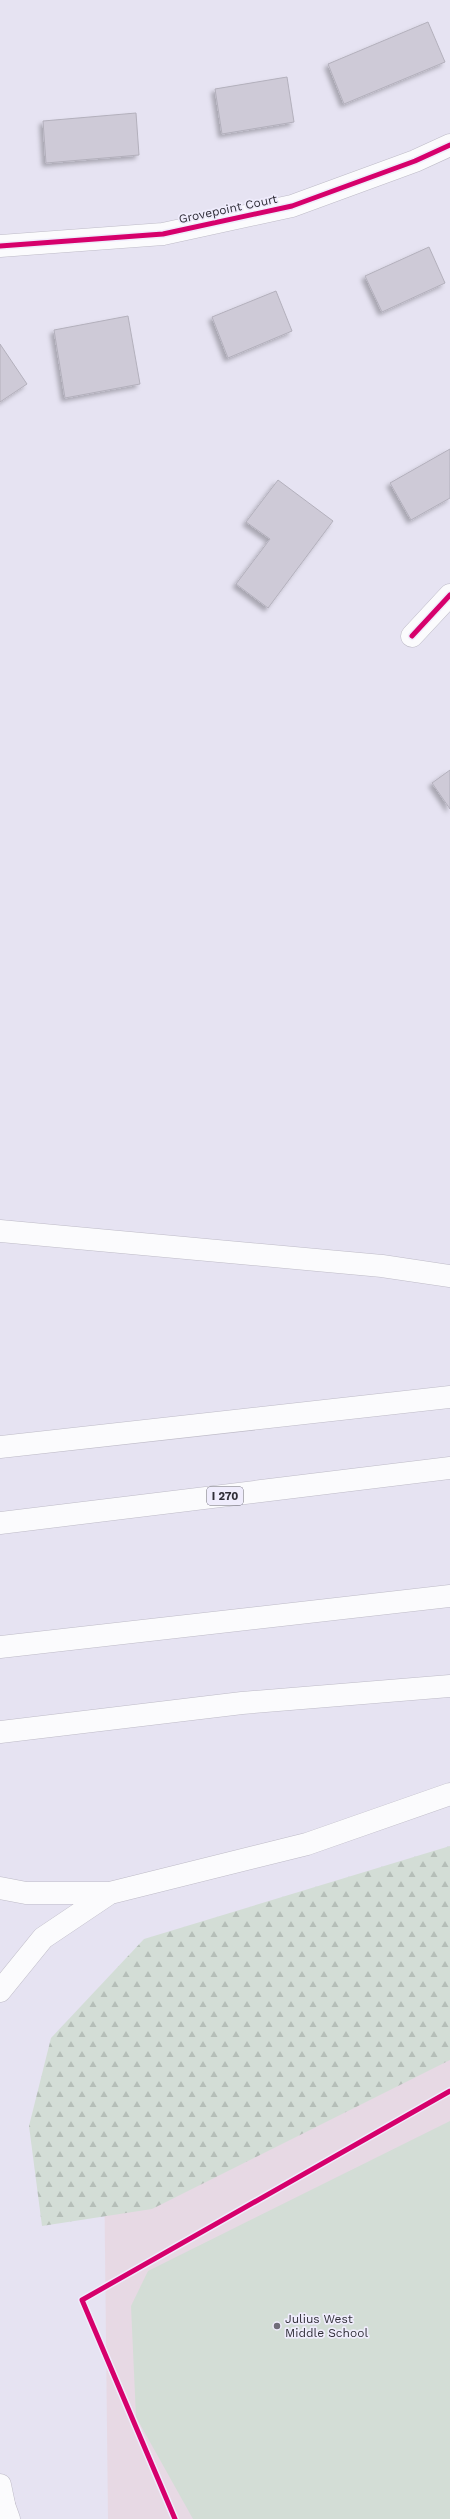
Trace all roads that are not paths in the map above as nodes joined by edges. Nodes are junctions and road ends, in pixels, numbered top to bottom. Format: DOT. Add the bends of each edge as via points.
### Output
graph roads {
  1 [pos="450,145"];
  2 [pos="0,246"];
  3 [pos="450,595"];
  4 [pos="412,636"];
  5 [pos="0,1231"];
  6 [pos="450,1276"];
  7 [pos="450,1397"];
  8 [pos="0,1447"];
  9 [pos="450,1468"];
  10 [pos="0,1523"];
  11 [pos="450,1596"];
  12 [pos="0,1647"];
  13 [pos="450,1686"];
  14 [pos="0,1732"];
  15 [pos="450,1794"];
  16 [pos="0,1888"];
  17 [pos="110,1893"];
  18 [pos="0,1991"];
  1 -- 2 [label="main road, Grovepoint Court" via="415,161 292,206 163,234"];
  3 -- 4 [label="main road"];
  5 -- 6 [label="main road" via="382,1266"];
  7 -- 8 [label="main road"];
  9 -- 10 [label="main road, I 270"];
  11 -- 12 [label="main road"];
  13 -- 14 [label="main road" via="242,1703"];
  15 -- 17 [label="main road" via="308,1844"];
  16 -- 17 [label="main road" via="26,1893"];
  17 -- 18 [label="main road" via="43,1938"];
}
